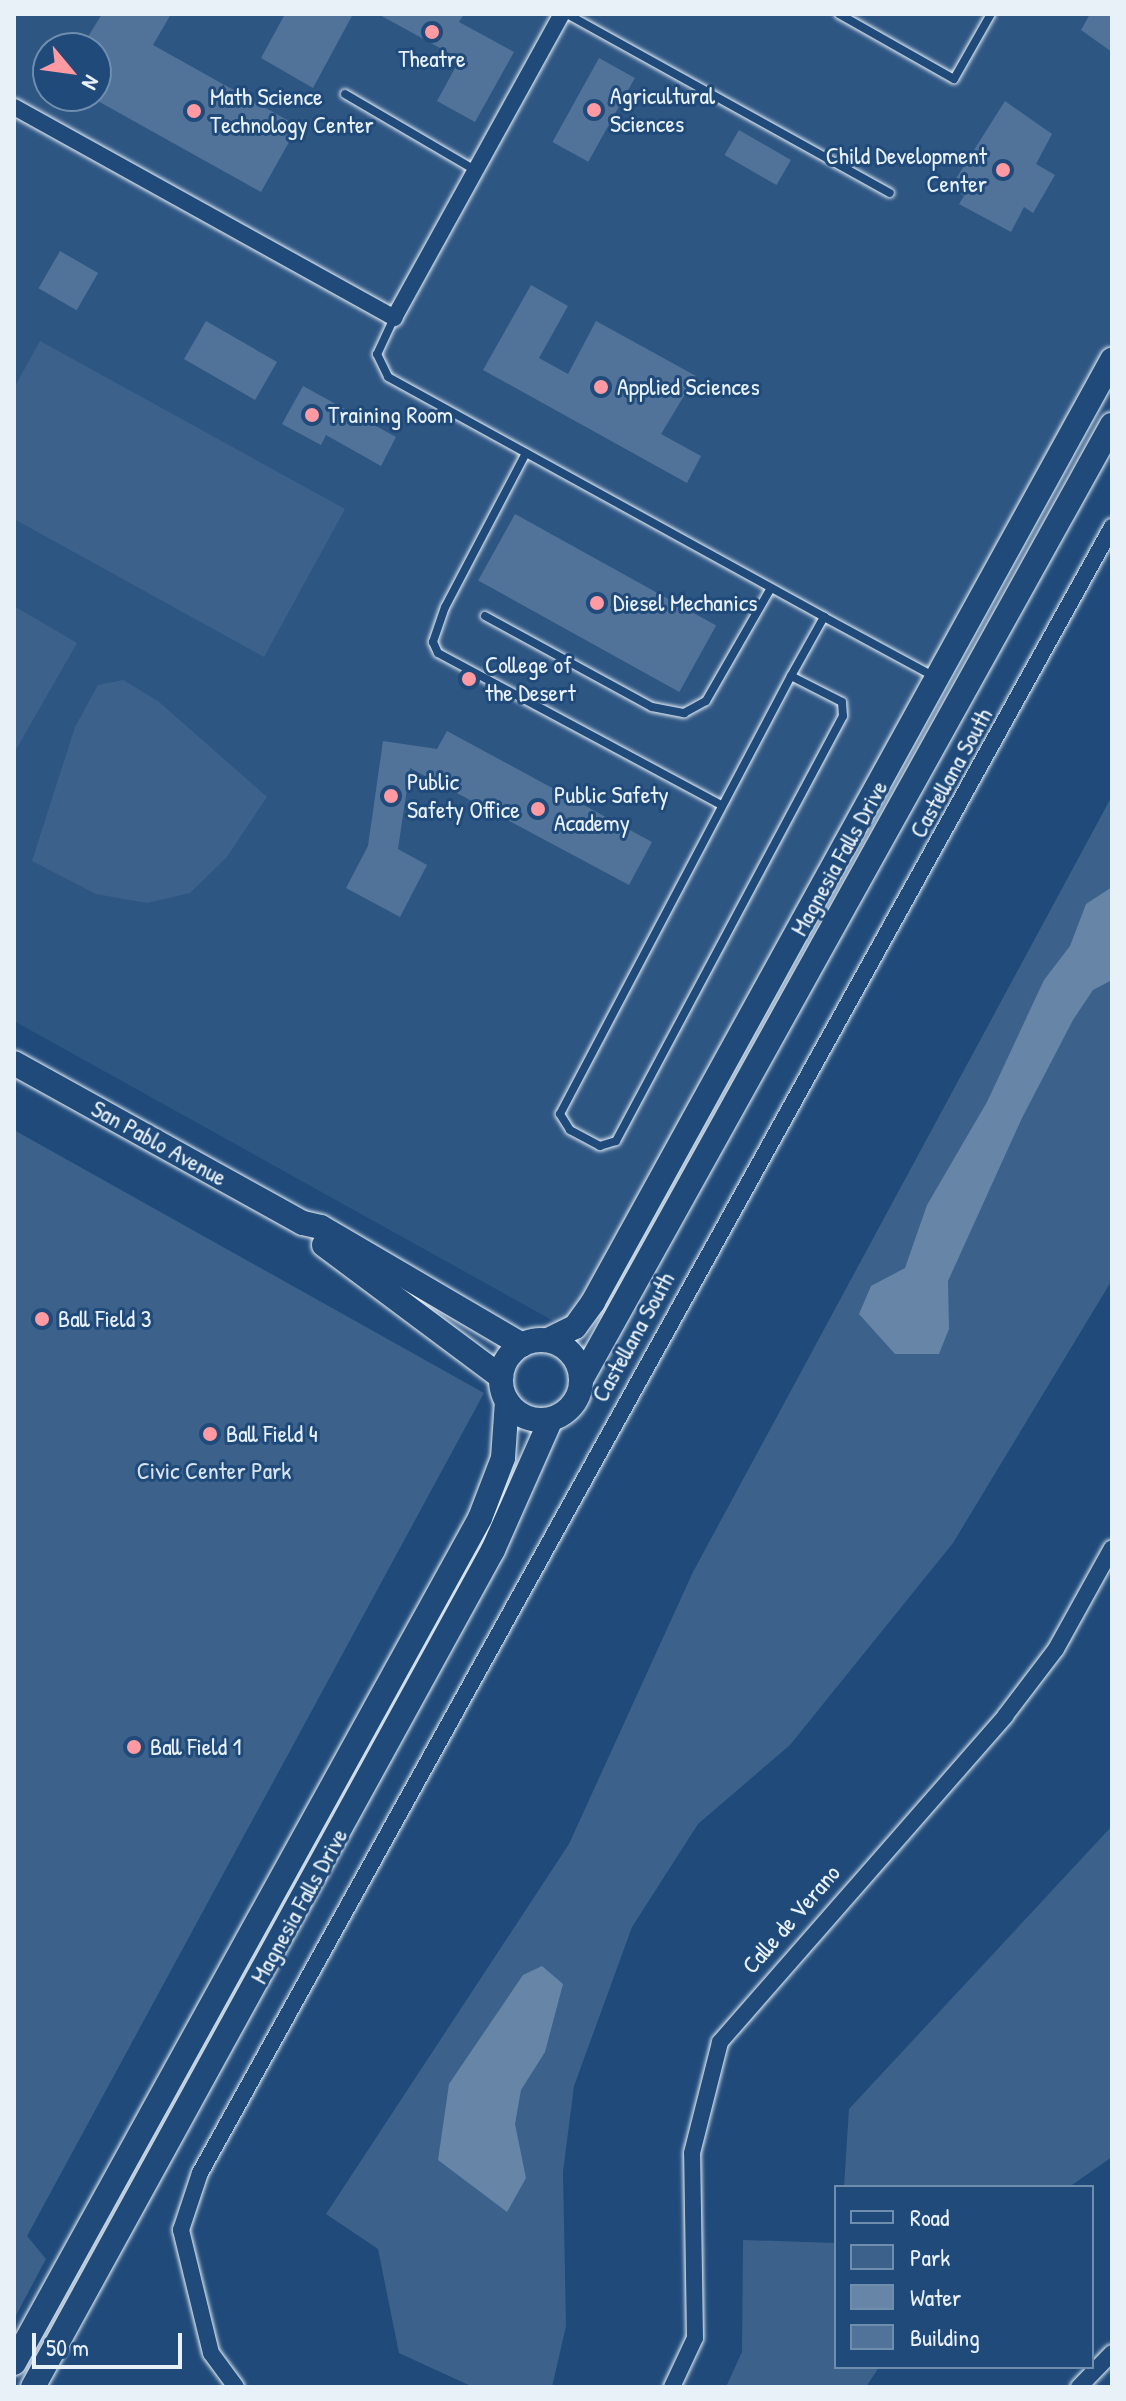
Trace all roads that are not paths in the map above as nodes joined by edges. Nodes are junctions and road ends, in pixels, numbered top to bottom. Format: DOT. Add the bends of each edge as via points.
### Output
graph roads {
  1 [pos="565,14"];
  2 [pos="839,14"];
  3 [pos="991,14"];
  4 [pos="345,94"];
  5 [pos="14,107"];
  6 [pos="475,171"];
  7 [pos="890,193"];
  8 [pos="394,318"];
  9 [pos="1112,360"];
  10 [pos="1112,425"];
  11 [pos="526,453"];
  12 [pos="1112,527"];
  13 [pos="771,588"];
  14 [pos="485,616"];
  15 [pos="824,617"];
  16 [pos="791,676"];
  17 [pos="938,678"];
  18 [pos="722,805"];
  19 [pos="14,1063"];
  20 [pos="303,1223"];
  21 [pos="548,1340"];
  22 [pos="522,1345"];
  23 [pos="501,1377"];
  24 [pos="581,1380"];
  25 [pos="507,1401"];
  26 [pos="551,1419"];
  27 [pos="1112,1548"];
  28 [pos="79,2238"];
  29 [pos="1112,2353"];
  30 [pos="18,2357"];
  31 [pos="46,2363"];
  32 [pos="33,2387"];
  33 [pos="236,2387"];
  34 [pos="672,2387"];
  35 [pos="1079,2387"];
  1 -- 6 [label="street"];
  1 -- 7 [label="lane"];
  2 -- 3 [label="lane" via="954,79"];
  4 -- 6 [label="lane"];
  5 -- 8 [label="street"];
  6 -- 8 [label="street"];
  8 -- 11 [label="lane" via="377,354 388,377"];
  9 -- 17 [label="street, Magnesia Falls Drive"];
  10 -- 24 [label="street, Magnesia Falls Drive"];
  11 -- 13 [label="lane"];
  11 -- 18 [label="lane" via="445,607 433,642 438,653"];
  12 -- 33 [label="street, Castellana South" via="200,2173 181,2230 211,2353"];
  13 -- 14 [label="lane" via="706,701 684,713 652,707"];
  13 -- 15 [label="lane"];
  15 -- 16 [label="lane"];
  15 -- 17 [label="lane"];
  16 -- 18 [label="lane"];
  16 -- 18 [label="lane" via="842,702 843,716 616,1141 600,1146 570,1130 560,1114"];
  17 -- 21 [label="street, Magnesia Falls Drive" via="593,1302 575,1327"];
  19 -- 20 [label="street, San Pablo Avenue"];
  20 -- 22 [label="street, San Pablo Avenue" via="321,1227"];
  20 -- 23 [label="street, San Pablo Avenue" via="392,1299"];
  21 -- 22 [label="street"];
  21 -- 24 [label="street" via="572,1354"];
  22 -- 23 [label="street"];
  23 -- 25 [label="street"];
  24 -- 26 [label="street" via="572,1406"];
  25 -- 26 [label="street" via="526,1417"];
  25 -- 28 [label="street, Magnesia Falls Drive" via="503,1458 480,1518"];
  26 -- 31 [label="street, Magnesia Falls Drive" via="493,1550"];
  27 -- 34 [label="street, Calle de Verano" via="1056,1649 1005,1716 720,2042 692,2153 695,2338"];
  28 -- 30 [label="street, Magnesia Falls Drive"];
  28 -- 31 [label="street" via="82,2263 47,2336"];
  29 -- 35 [label="street"];
  31 -- 32 [label="street, Magnesia Falls Drive"];
}
